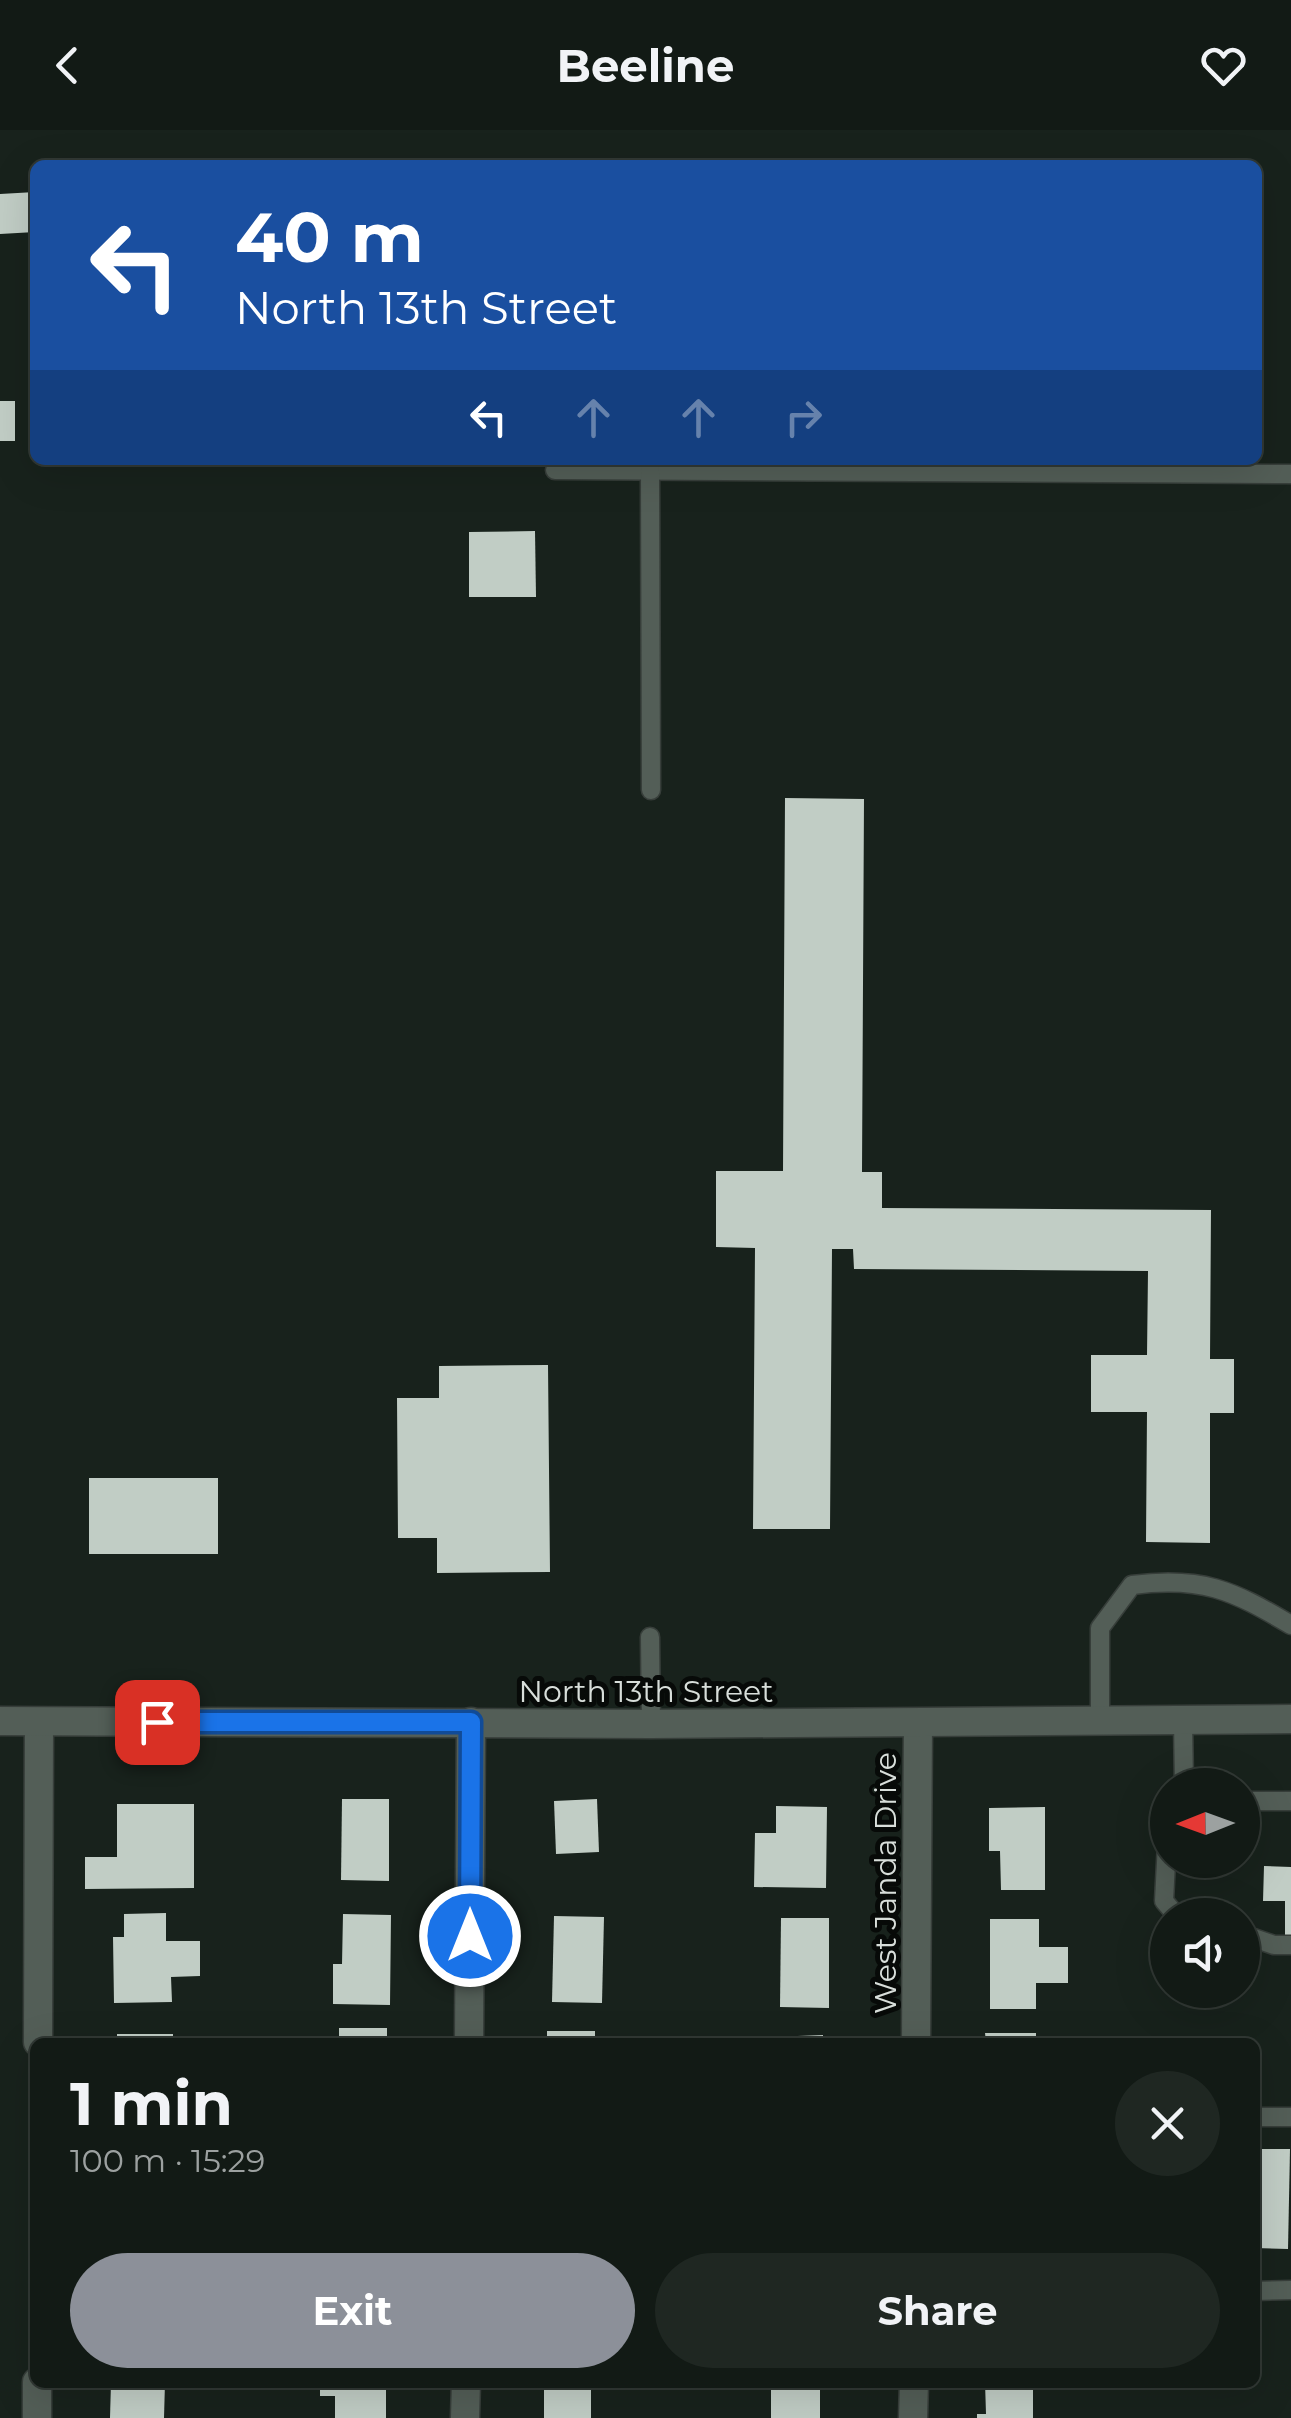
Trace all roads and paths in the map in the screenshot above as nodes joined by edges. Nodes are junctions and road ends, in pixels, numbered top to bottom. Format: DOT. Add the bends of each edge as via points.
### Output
graph roads {
  1 [pos="555,470"];
  2 [pos="650,471"];
  3 [pos="1291,474"];
  4 [pos="651,790"];
  5 [pos="1291,1625"];
  6 [pos="650,1637"];
  7 [pos="1291,1719"];
  8 [pos="0,1721"];
  9 [pos="1100,1721"];
  10 [pos="1184,1721"];
  11 [pos="39,1722"];
  12 [pos="471,1722"];
  13 [pos="918,1723"];
  14 [pos="651,1724"];
  15 [pos="1184,1768"];
  16 [pos="1260,1802"];
  17 [pos="1291,1802"];
  18 [pos="1260,1940"];
  19 [pos="1291,1945"];
  20 [pos="38,2038"];
  21 [pos="468,2038"];
  22 [pos="916,2038"];
  23 [pos="1260,2117"];
  24 [pos="1291,2117"];
  25 [pos="1291,2290"];
  26 [pos="1260,2292"];
  27 [pos="37,2388"];
  28 [pos="466,2388"];
  29 [pos="914,2388"];
  30 [pos="37,2418"];
  31 [pos="466,2418"];
  32 [pos="913,2418"];
  1 -- 2 [label="lane"];
  2 -- 3 [label="lane"];
  2 -- 4 [label="lane"];
  5 -- 9 [label="lane" via="1233,1590 1178,1579 1132,1585 1100,1628"];
  6 -- 14 [label="lane"];
  7 -- 10 [label="street, North 13th Street"];
  8 -- 11 [label="street, North 13th Street"];
  9 -- 10 [label="street, North 13th Street"];
  9 -- 13 [label="street, North 13th Street"];
  10 -- 15 [label="lane"];
  11 -- 12 [label="street, North 13th Street"];
  11 -- 20 [label="street"];
  12 -- 14 [label="street, North 13th Street"];
  12 -- 21 [label="street"];
  13 -- 14 [label="street, North 13th Street"];
  13 -- 22 [label="street, West Janda Drive"];
  16 -- 17 [label="lane"];
  18 -- 19 [label="lane"];
  23 -- 24 [label="lane"];
  25 -- 26 [label="lane"];
  27 -- 30 [label="street"];
  28 -- 31 [label="street"];
  29 -- 32 [label="street"];
}
